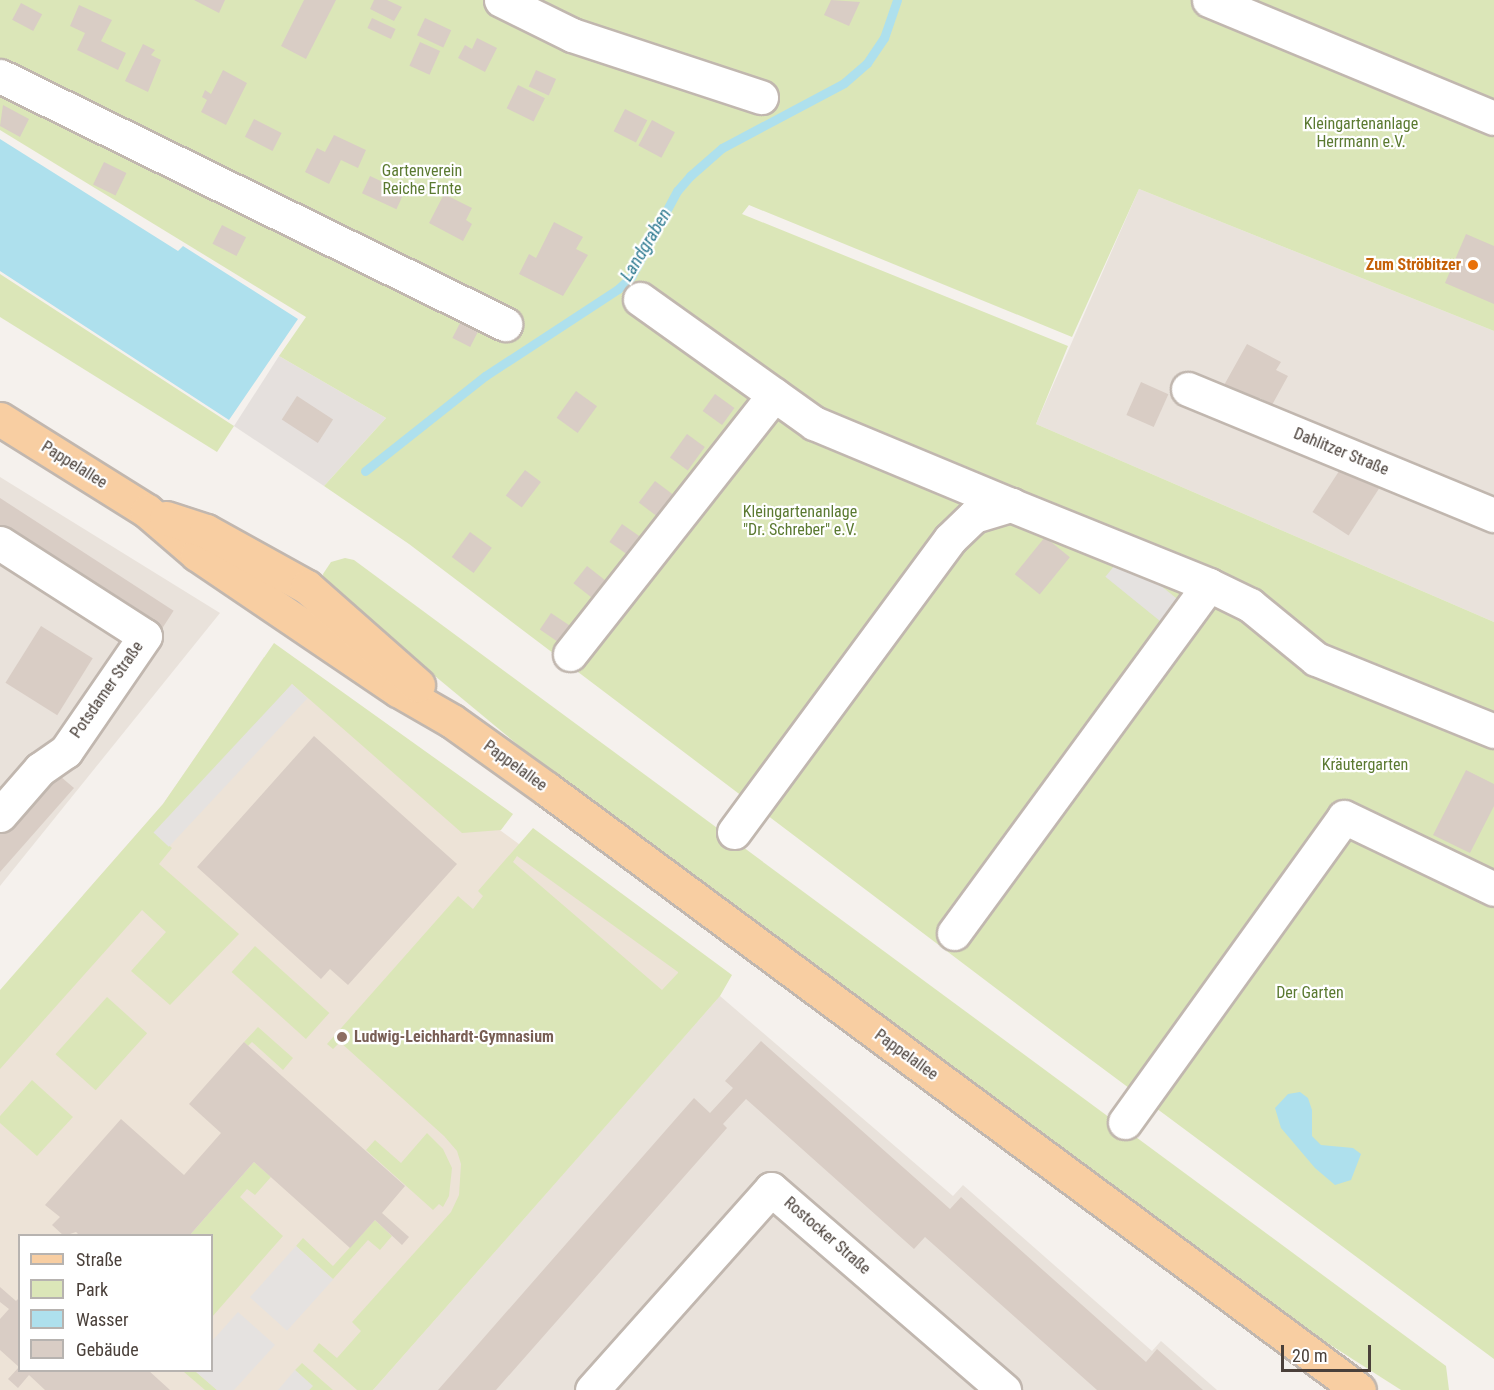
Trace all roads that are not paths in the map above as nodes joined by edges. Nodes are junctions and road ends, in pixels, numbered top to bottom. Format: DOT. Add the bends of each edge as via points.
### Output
graph roads {
  1 [pos="501,0"];
  2 [pos="1209,0"];
  3 [pos="0,76"];
  4 [pos="761,97"];
  5 [pos="1494,118"];
  6 [pos="640,299"];
  7 [pos="506,324"];
  8 [pos="1188,389"];
  9 [pos="774,395"];
  10 [pos="0,419"];
  11 [pos="1011,505"];
  12 [pos="1494,515"];
  13 [pos="0,543"];
  14 [pos="1209,585"];
  15 [pos="570,654"];
  16 [pos="1494,730"];
  17 [pos="0,815"];
  18 [pos="734,832"];
  19 [pos="1494,889"];
  20 [pos="954,933"];
  21 [pos="1125,1122"];
  22 [pos="592,1390"];
  23 [pos="1004,1390"];
  24 [pos="1359,1390"];
  1 -- 4 [label="street" via="572,35"];
  2 -- 5 [label="street"];
  3 -- 7 [label="street"];
  6 -- 9 [label="street"];
  8 -- 12 [label="street, Dahlitzer Straße"];
  9 -- 11 [label="street" via="814,423"];
  9 -- 15 [label="street"];
  10 -- 24 [label="main road, Pappelallee" via="147,512 197,554 398,690 452,721"];
  11 -- 14 [label="street"];
  11 -- 18 [label="street" via="974,516 950,539"];
  13 -- 17 [label="street, Potsdamer Straße" via="145,636 66,751 40,769"];
  14 -- 16 [label="street" via="1250,605 1316,659"];
  14 -- 20 [label="street"];
  19 -- 21 [label="street" via="1344,817"];
  22 -- 23 [label="street, Rostocker Straße" via="771,1189"];
}
